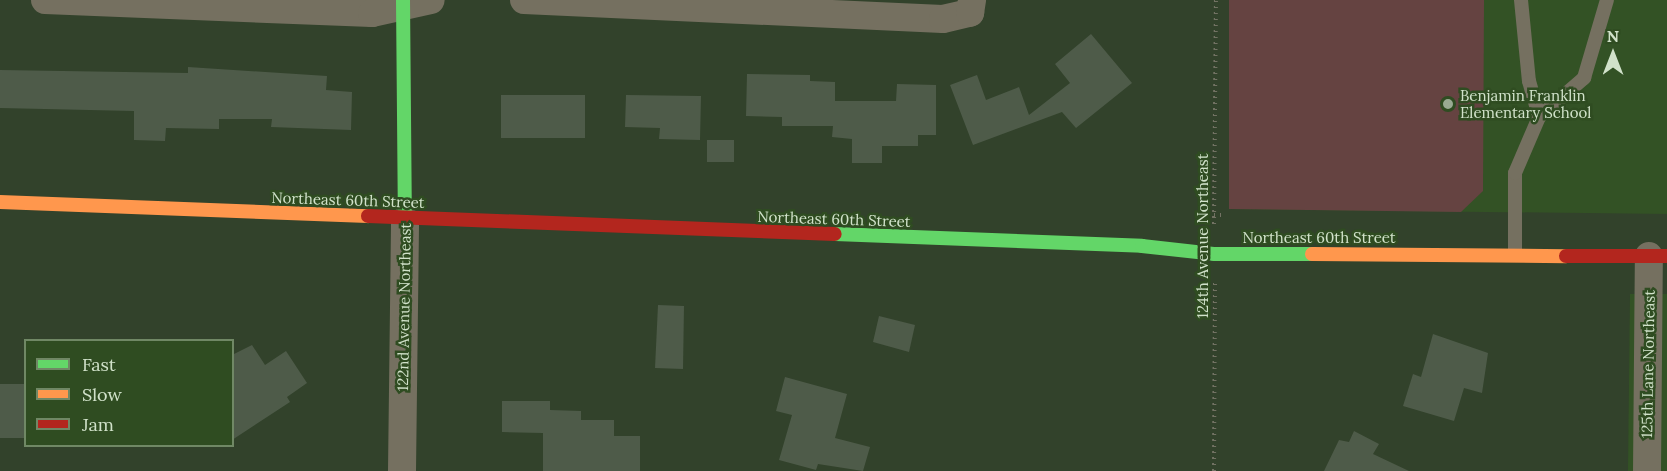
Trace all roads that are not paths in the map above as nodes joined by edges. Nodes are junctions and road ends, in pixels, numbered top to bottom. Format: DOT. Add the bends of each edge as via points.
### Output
graph roads {
  1 [pos="45,0"];
  2 [pos="431,0"];
  3 [pos="524,0"];
  4 [pos="1521,0"];
  5 [pos="1607,0"];
  6 [pos="403,3"];
  7 [pos="971,7"];
  8 [pos="1539,117"];
  9 [pos="0,202"];
  10 [pos="405,220"];
  11 [pos="1515,255"];
  12 [pos="1658,256"];
  13 [pos="402,471"];
  14 [pos="1647,471"];
  1 -- 6 [label="street" via="372,13"];
  2 -- 6 [label="street"];
  3 -- 7 [label="street" via="943,19"];
  4 -- 8 [label="lane" via="1529,81"];
  5 -- 8 [label="lane" via="1584,78"];
  6 -- 10 [label="street, 122nd Avenue Northeast"];
  8 -- 11 [label="lane" via="1515,173"];
  9 -- 10 [label="street, Northeast 60th Street"];
  10 -- 11 [label="street, Northeast 60th Street" via="1142,246 1214,254"];
  10 -- 13 [label="street, 122nd Avenue Northeast"];
  11 -- 12 [label="street, Northeast 60th Street"];
  12 -- 14 [label="street, 125th Lane Northeast"];
}
